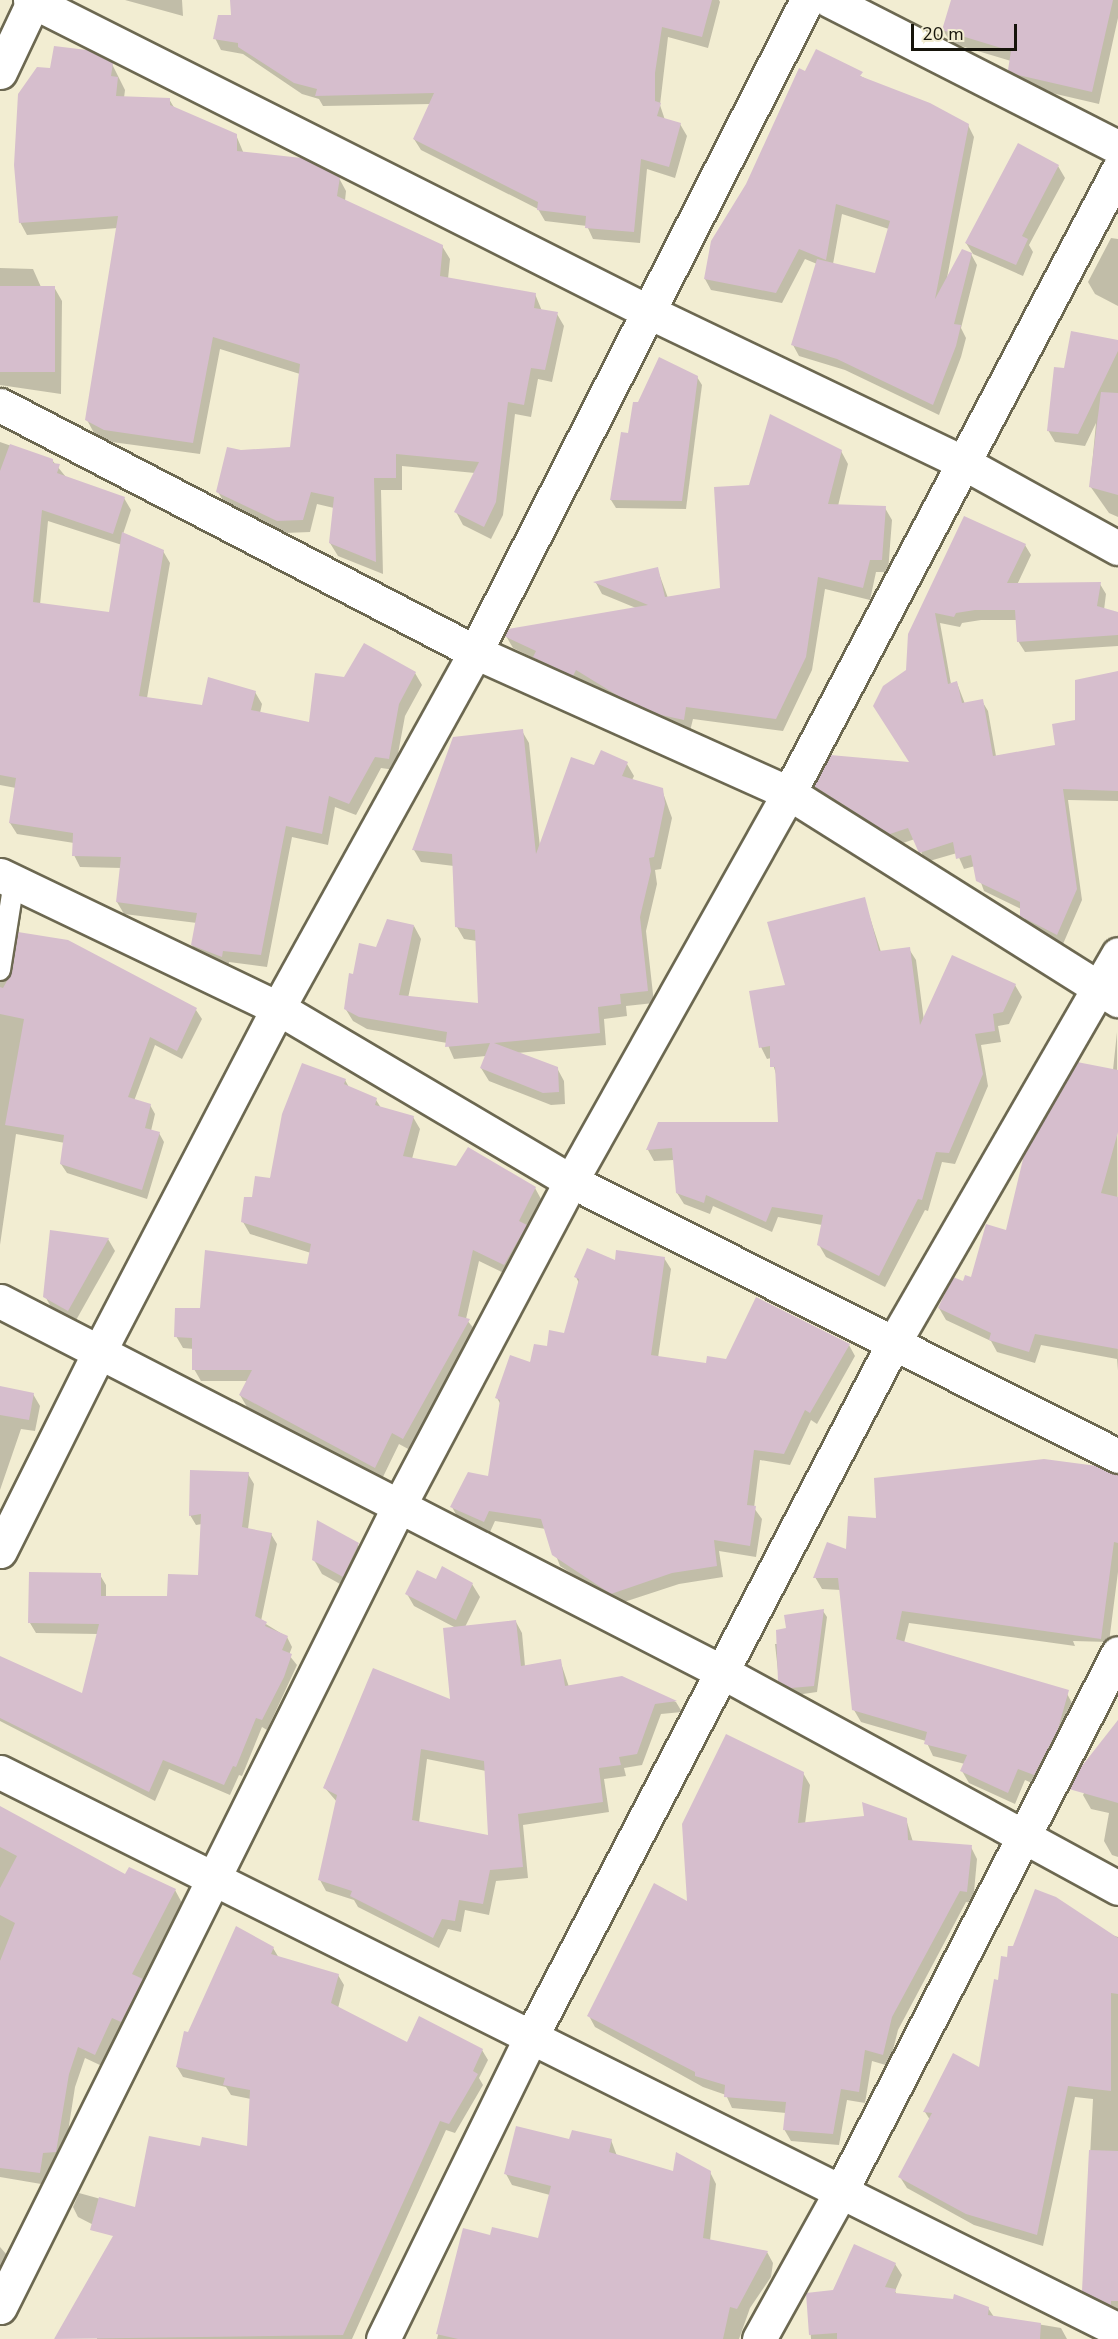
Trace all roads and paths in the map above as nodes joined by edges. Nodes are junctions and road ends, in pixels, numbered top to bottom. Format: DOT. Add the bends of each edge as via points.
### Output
graph roads {
  1 [pos="807,0"];
  2 [pos="829,0"];
  3 [pos="32,1"];
  4 [pos="0,72"];
  5 [pos="1118,147"];
  6 [pos="1118,170"];
  7 [pos="649,312"];
  8 [pos="0,405"];
  9 [pos="962,462"];
  10 [pos="1118,548"];
  11 [pos="475,652"];
  12 [pos="789,793"];
  13 [pos="7,878"];
  14 [pos="1118,954"];
  15 [pos="0,970"];
  16 [pos="1109,996"];
  17 [pos="278,1008"];
  18 [pos="571,1181"];
  19 [pos="0,1301"];
  20 [pos="893,1344"];
  21 [pos="100,1350"];
  22 [pos="1118,1456"];
  23 [pos="400,1504"];
  24 [pos="0,1551"];
  25 [pos="1118,1653"];
  26 [pos="724,1673"];
  27 [pos="0,1772"];
  28 [pos="1022,1838"];
  29 [pos="211,1878"];
  30 [pos="1118,1888"];
  31 [pos="531,2037"];
  32 [pos="840,2193"];
  33 [pos="0,2307"];
  34 [pos="1118,2330"];
  35 [pos="383,2339"];
  36 [pos="759,2339"];
  1 -- 7 [label="street"];
  2 -- 5 [label="street"];
  3 -- 4 [label="street"];
  3 -- 7 [label="street"];
  6 -- 9 [label="street"];
  7 -- 9 [label="street"];
  7 -- 11 [label="street"];
  8 -- 11 [label="street"];
  9 -- 10 [label="street"];
  9 -- 12 [label="street"];
  11 -- 12 [label="street"];
  11 -- 17 [label="street"];
  12 -- 16 [label="street"];
  12 -- 18 [label="street"];
  13 -- 15 [label="lane"];
  13 -- 17 [label="street"];
  14 -- 16 [label="street"];
  16 -- 20 [label="street"];
  17 -- 18 [label="street"];
  17 -- 21 [label="street"];
  18 -- 20 [label="street"];
  18 -- 23 [label="street"];
  19 -- 21 [label="street"];
  20 -- 22 [label="street"];
  20 -- 26 [label="street"];
  21 -- 23 [label="street"];
  21 -- 24 [label="street"];
  23 -- 26 [label="street"];
  23 -- 29 [label="street"];
  25 -- 28 [label="street"];
  26 -- 28 [label="street"];
  26 -- 31 [label="street"];
  27 -- 29 [label="street"];
  28 -- 30 [label="street"];
  28 -- 32 [label="street"];
  29 -- 31 [label="street"];
  29 -- 33 [label="street"];
  31 -- 32 [label="street"];
  31 -- 35 [label="street"];
  32 -- 34 [label="street"];
  32 -- 36 [label="street"];
}
